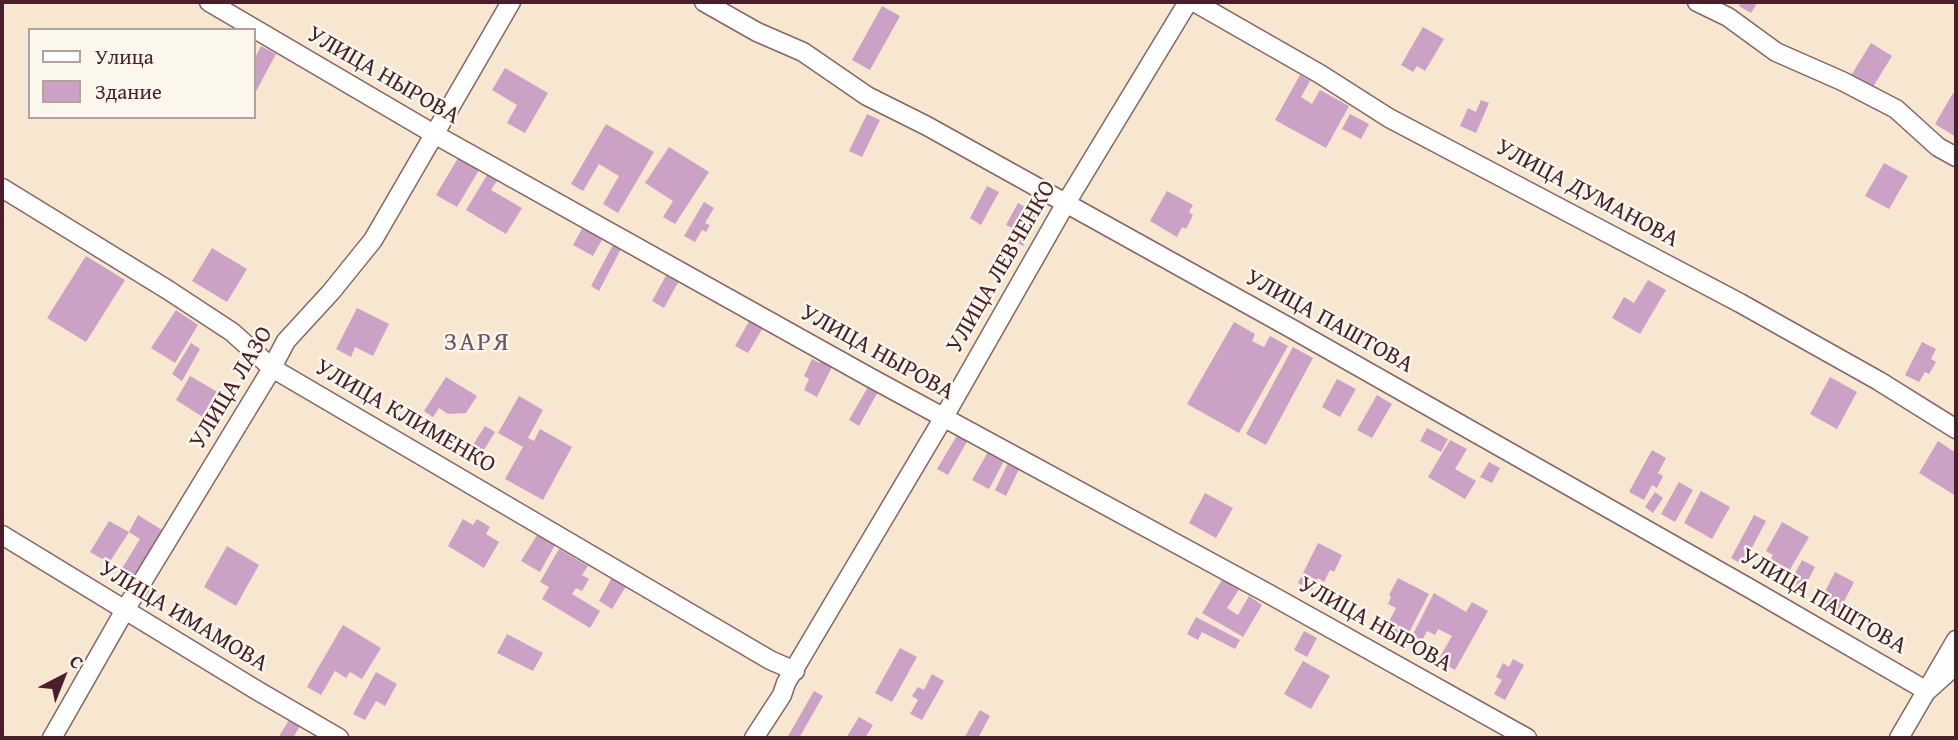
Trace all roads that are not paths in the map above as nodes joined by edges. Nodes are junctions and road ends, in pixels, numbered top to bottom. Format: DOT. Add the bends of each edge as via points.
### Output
graph roads {
  1 [pos="209,2"];
  2 [pos="511,2"];
  3 [pos="704,2"];
  4 [pos="1188,2"];
  5 [pos="1194,2"];
  6 [pos="1697,2"];
  7 [pos="253,28"];
  8 [pos="256,30"];
  9 [pos="434,134"];
  10 [pos="1956,157"];
  11 [pos="2,188"];
  12 [pos="1066,203"];
  13 [pos="272,368"];
  14 [pos="944,417"];
  15 [pos="1956,429"];
  16 [pos="2,535"];
  17 [pos="125,610"];
  18 [pos="1956,640"];
  19 [pos="1956,665"];
  20 [pos="794,671"];
  21 [pos="1927,691"];
  22 [pos="52,738"];
  23 [pos="340,738"];
  24 [pos="754,738"];
  25 [pos="1527,738"];
  26 [pos="1899,738"];
  1 -- 7 [label="street, УЛИЦА НЫРОВА"];
  2 -- 9 [label="street, УЛИЦА ЛАЗО"];
  3 -- 12 [label="street, УЛИЦА ПАШТОВА" via="757,33 803,52 867,96"];
  4 -- 12 [label="street, УЛИЦА ЛЕВЧЕНКО"];
  5 -- 15 [label="street, УЛИЦА ДУМАНОВА" via="1389,118 1740,303"];
  6 -- 10 [label="street" via="1728,17 1776,52 1842,80 1896,110"];
  8 -- 9 [label="street, УЛИЦА НЫРОВА"];
  9 -- 13 [label="street, УЛИЦА ЛАЗО" via="373,240 286,341"];
  9 -- 14 [label="street, УЛИЦА НЫРОВА"];
  11 -- 13 [label="street, УЛИЦА КЛИМЕНКО" via="232,332"];
  12 -- 14 [label="street, УЛИЦА ЛЕВЧЕНКО"];
  12 -- 21 [label="street, УЛИЦА ПАШТОВА"];
  13 -- 17 [label="street, УЛИЦА ЛАЗО"];
  13 -- 20 [label="street, УЛИЦА КЛИМЕНКО"];
  14 -- 20 [label="street, УЛИЦА ЛЕВЧЕНКО"];
  14 -- 25 [label="street, УЛИЦА НЫРОВА"];
  16 -- 17 [label="street, УЛИЦА ИМАМОВА"];
  17 -- 22 [label="street, УЛИЦА ЛАЗО"];
  17 -- 23 [label="street, УЛИЦА ИМАМОВА"];
  18 -- 21 [label="street"];
  19 -- 21 [label="street"];
  20 -- 24 [label="street, УЛИЦА ЛЕВЧЕНКО"];
  21 -- 26 [label="street"];
}
